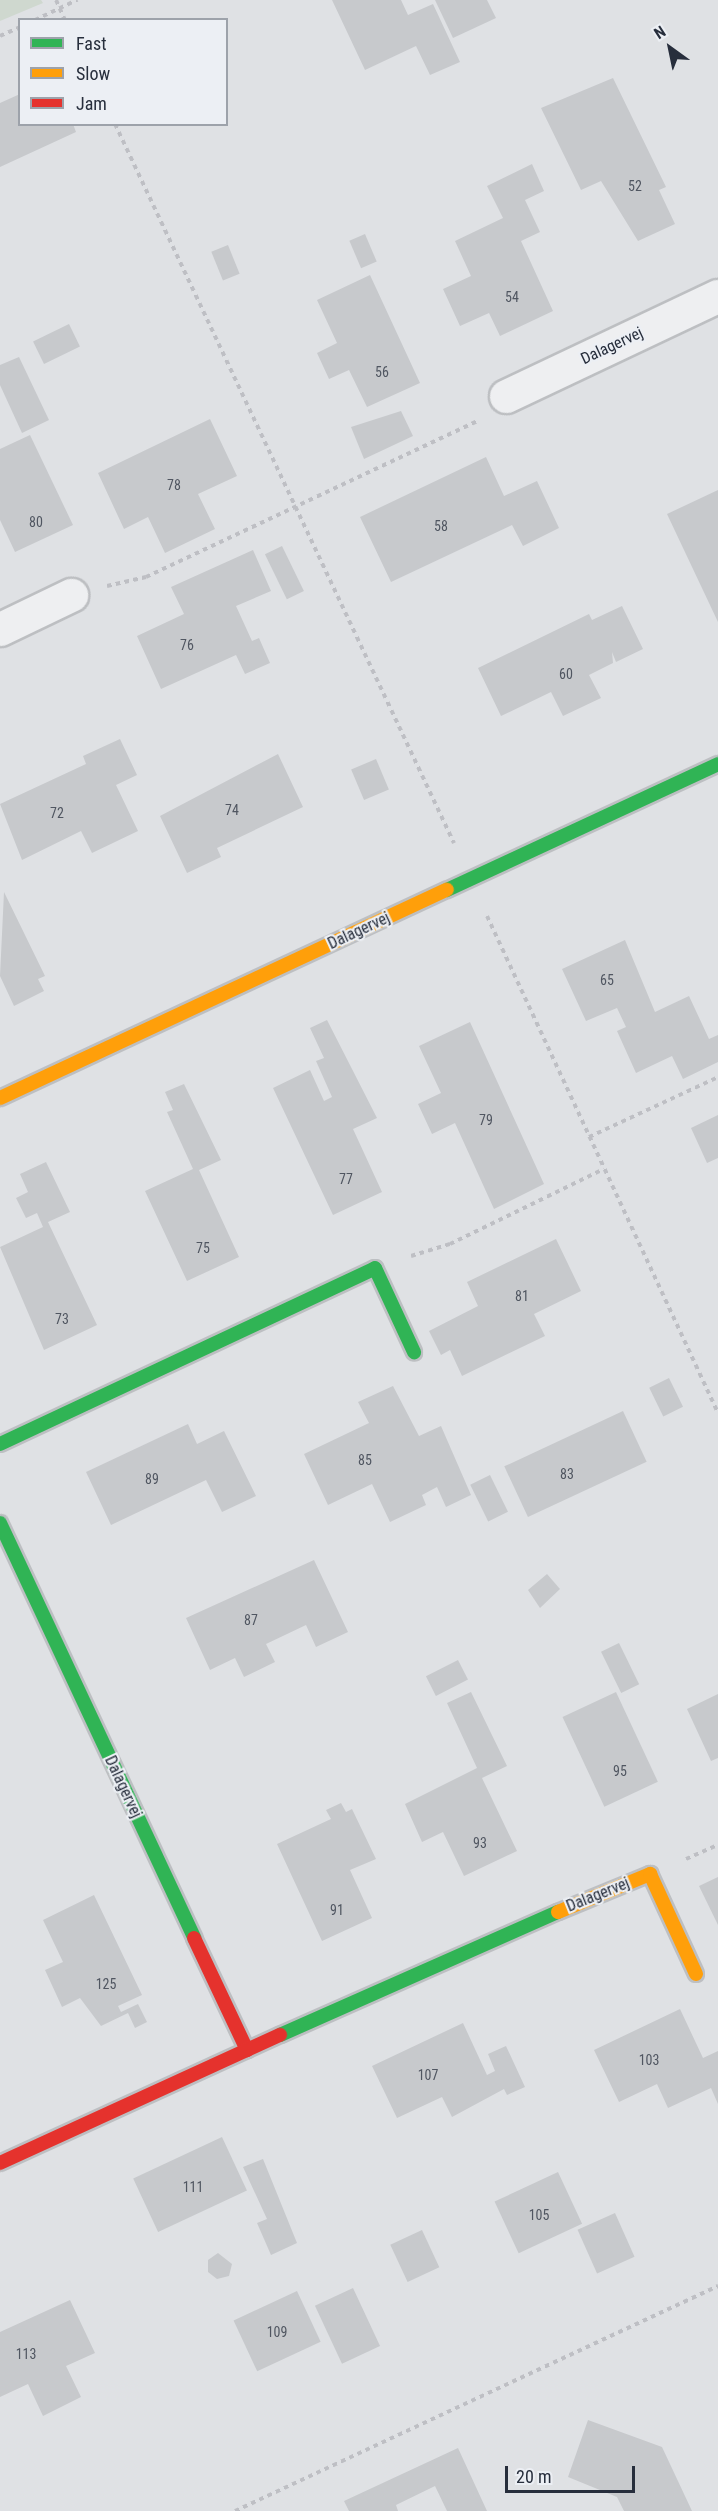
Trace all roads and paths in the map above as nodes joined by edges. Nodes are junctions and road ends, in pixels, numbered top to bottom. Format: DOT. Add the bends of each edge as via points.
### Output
graph roads {
  1 [pos="56,0"];
  2 [pos="77,0"];
  3 [pos="60,8"];
  4 [pos="38,18"];
  5 [pos="64,18"];
  6 [pos="18,28"];
  7 [pos="0,36"];
  8 [pos="116,126"];
  9 [pos="718,296"];
  10 [pos="506,396"];
  11 [pos="297,507"];
  12 [pos="71,595"];
  13 [pos="0,629"];
  14 [pos="718,764"];
  15 [pos="470,880"];
  16 [pos="718,1077"];
  17 [pos="0,1098"];
  18 [pos="589,1137"];
  19 [pos="604,1169"];
  20 [pos="375,1268"];
  21 [pos="414,1352"];
  22 [pos="718,1413"];
  23 [pos="0,1444"];
  24 [pos="0,1523"];
  25 [pos="696,1974"];
  26 [pos="247,2050"];
  27 [pos="0,2163"];
  28 [pos="718,2286"];
  29 [pos="235,2511"];
  1 -- 3 [label="path"];
  2 -- 3 [label="path"];
  3 -- 4 [label="path"];
  3 -- 5 [label="path"];
  6 -- 7 [label="path"];
  8 -- 11 [label="path"];
  9 -- 10 [label="street, Dalagervej"];
  10 -- 11 [label="path" via="474,423"];
  11 -- 12 [label="path" via="146,577"];
  11 -- 15 [label="path"];
  12 -- 13 [label="street"];
  14 -- 15 [label="street, Dalagervej"];
  15 -- 17 [label="street, Dalagervej"];
  15 -- 18 [label="path"];
  16 -- 18 [label="path"];
  18 -- 19 [label="path"];
  19 -- 20 [label="path" via="450,1244"];
  19 -- 22 [label="path"];
  20 -- 21 [label="street"];
  20 -- 23 [label="street"];
  24 -- 26 [label="street, Dalagervej"];
  25 -- 26 [label="street, Dalagervej" via="650,1874"];
  26 -- 27 [label="street, Dalagervej"];
  28 -- 29 [label="path"];
}
